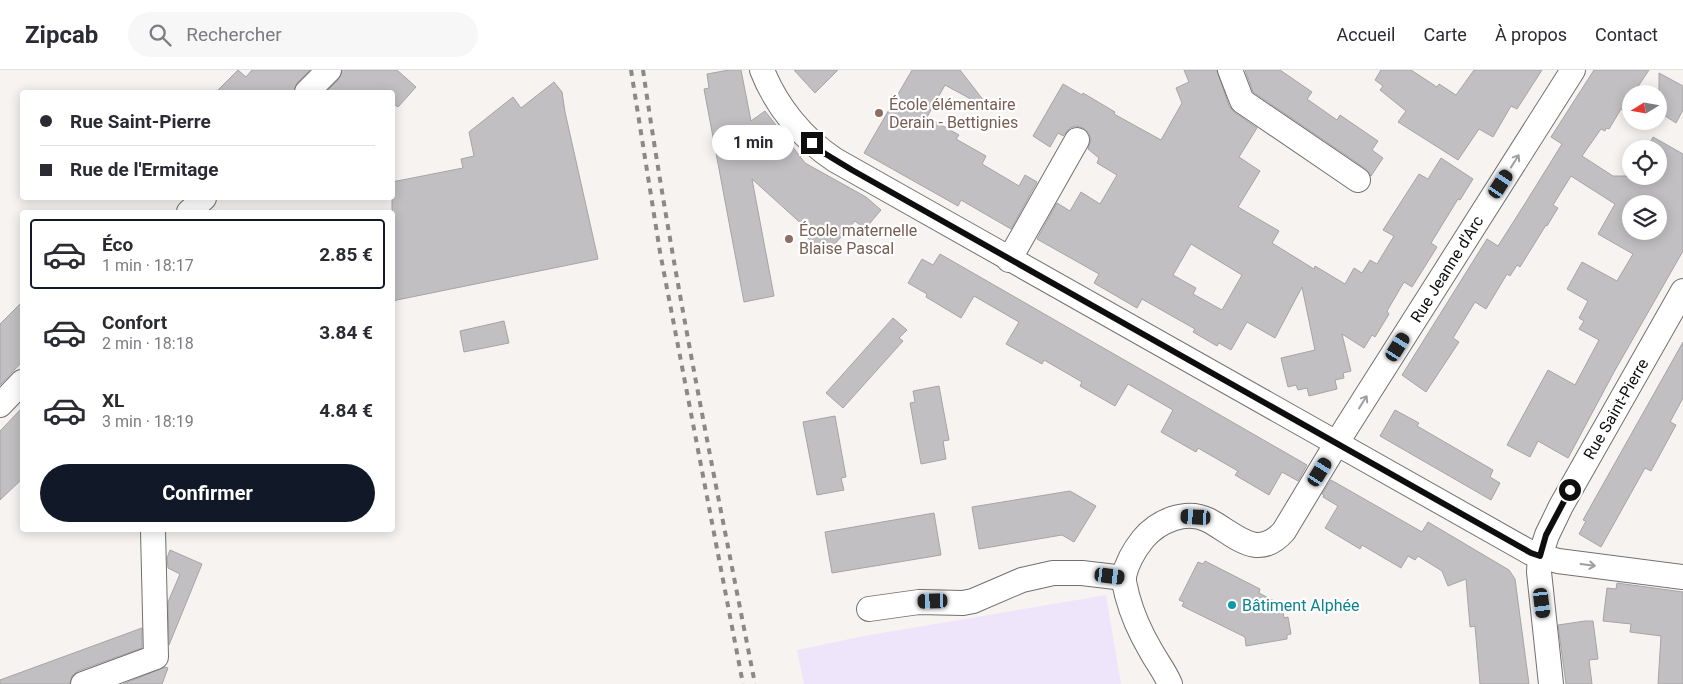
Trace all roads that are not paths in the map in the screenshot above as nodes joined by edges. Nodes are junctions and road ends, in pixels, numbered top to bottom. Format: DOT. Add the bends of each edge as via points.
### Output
graph roads {
  1 [pos="329,70"];
  2 [pos="762,70"];
  3 [pos="1230,70"];
  4 [pos="1573,70"];
  5 [pos="309,90"];
  6 [pos="1077,140"];
  7 [pos="1358,180"];
  8 [pos="202,200"];
  9 [pos="191,210"];
  10 [pos="1009,260"];
  11 [pos="1683,291"];
  12 [pos="20,384"];
  13 [pos="0,405"];
  14 [pos="1337,444"];
  15 [pos="152,532"];
  16 [pos="1540,556"];
  17 [pos="1683,577"];
  18 [pos="1124,578"];
  19 [pos="869,609"];
  20 [pos="83,684"];
  21 [pos="1170,684"];
  22 [pos="1551,684"];
  1 -- 5 [label="street"];
  2 -- 10 [label="street" via="775,97 819,150"];
  3 -- 7 [label="street" via="1242,101"];
  14 -- 4 [label="street, Rue Jeanne d'Arc, one-way"];
  6 -- 10 [label="street"];
  8 -- 9 [label="street"];
  10 -- 14 [label="street"];
  11 -- 16 [label="street, Rue Saint-Pierre" via="1554,519"];
  12 -- 13 [label="street"];
  14 -- 16 [label="street"];
  14 -- 18 [label="street, Rue Jeanne d'Arc" via="1284,531 1271,542 1251,546 1206,519 1172,518 1152,529 1144,538 1129,562"];
  15 -- 20 [label="street" via="156,657"];
  16 -- 17 [label="street, one-way"];
  16 -- 22 [label="street, Rue Saint-Pierre" via="1540,589"];
  18 -- 19 [label="street" via="1053,573 1022,580 963,603 919,602"];
  18 -- 21 [label="street" via="1143,637"];
}
